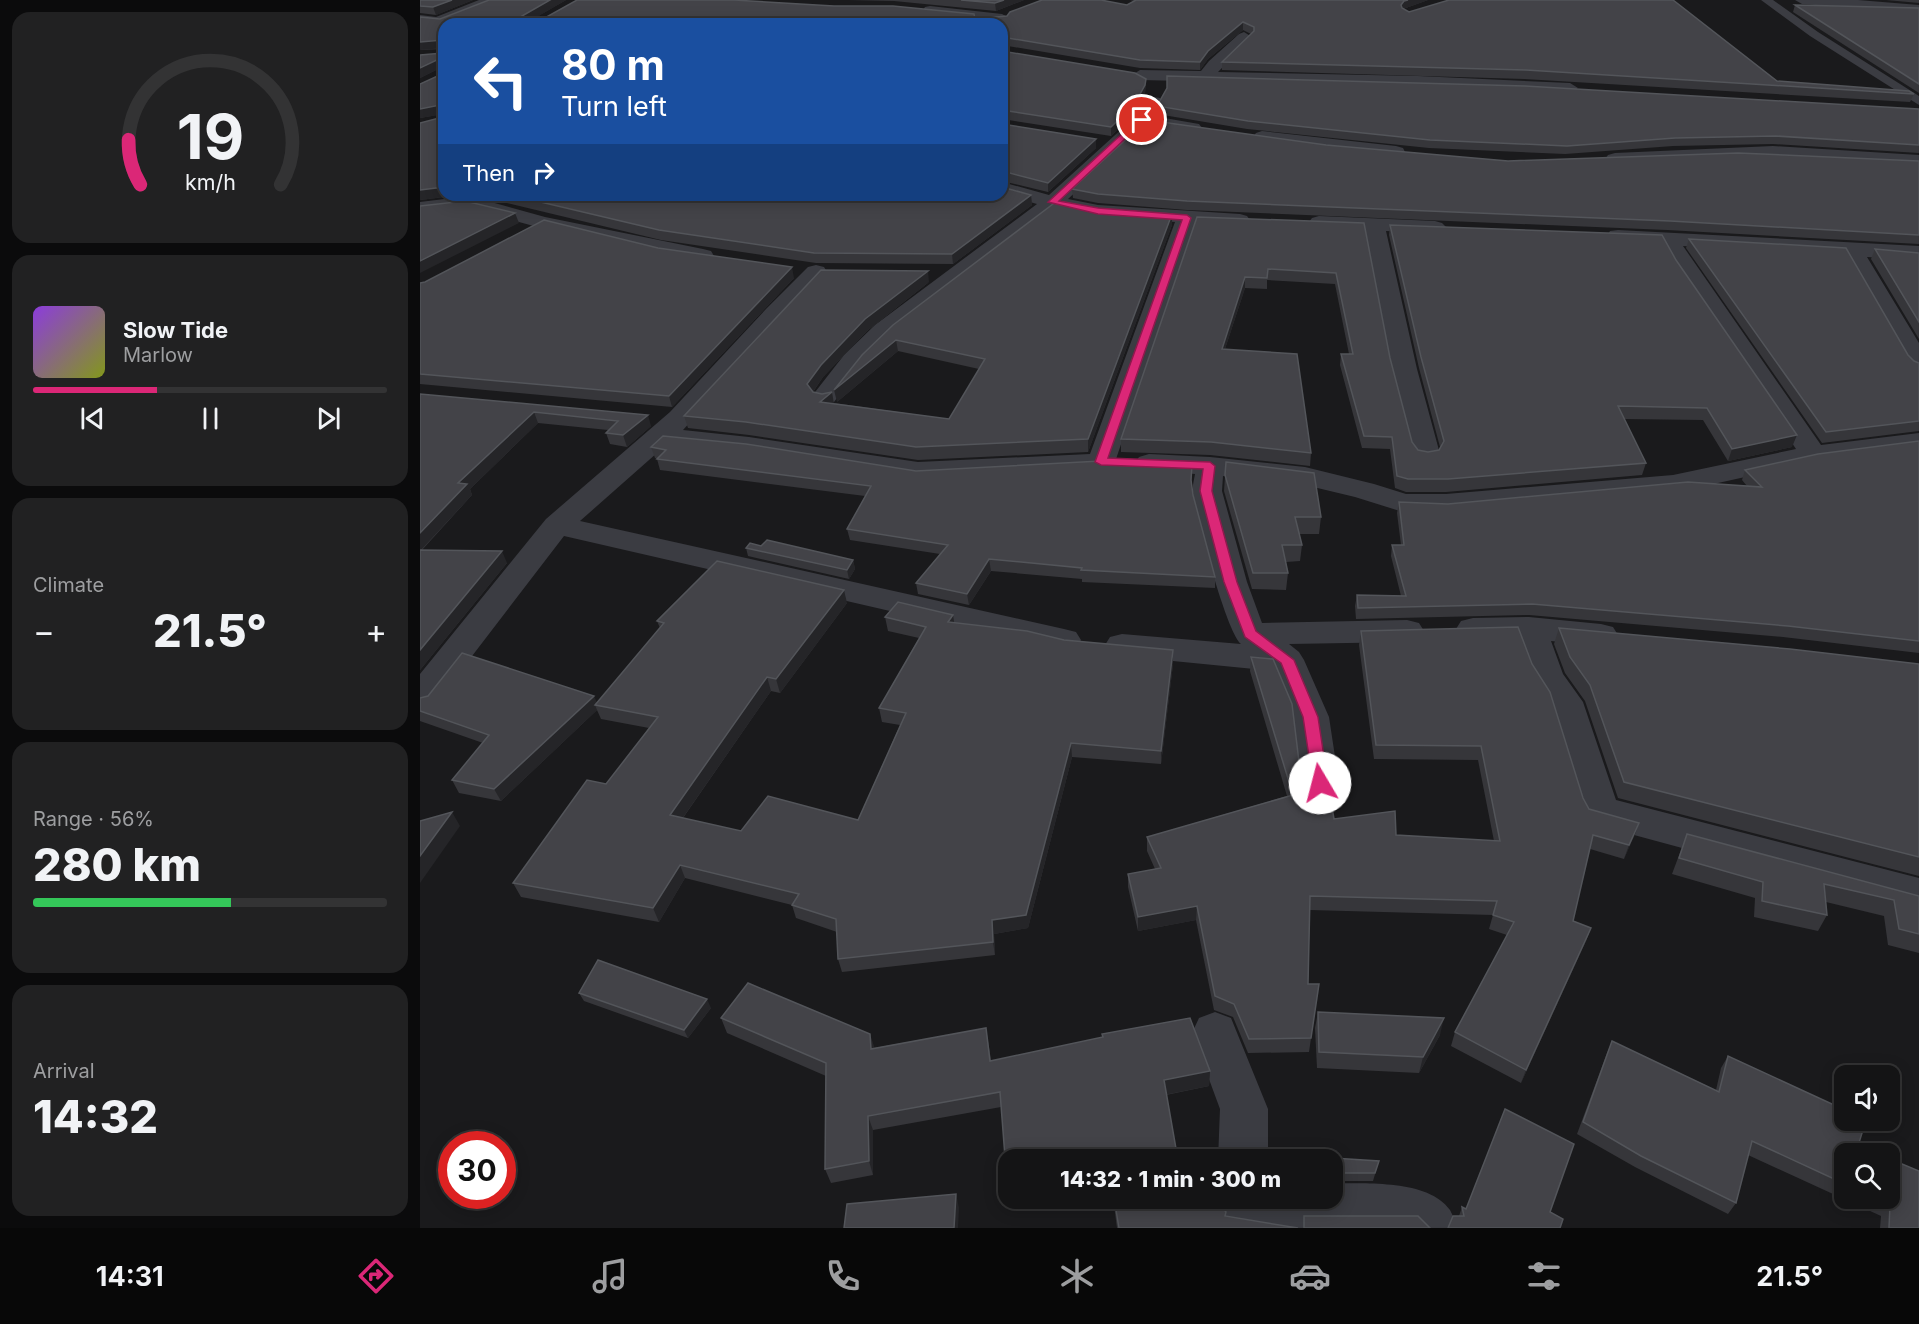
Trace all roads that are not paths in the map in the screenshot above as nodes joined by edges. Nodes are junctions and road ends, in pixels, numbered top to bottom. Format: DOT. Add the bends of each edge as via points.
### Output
graph roads {
  1 [pos="490,0"];
  2 [pos="1766,0"];
  3 [pos="1802,0"];
  4 [pos="916,9"];
  5 [pos="1919,9"];
  6 [pos="447,18"];
  7 [pos="1000,18"];
  8 [pos="420,19"];
  9 [pos="438,22"];
  10 [pos="1244,37"];
  11 [pos="1121,72"];
  12 [pos="1140,75"];
  13 [pos="1205,78"];
  14 [pos="1590,90"];
  15 [pos="1919,101"];
  16 [pos="1896,109"];
  17 [pos="1919,110"];
  18 [pos="1142,120"];
  19 [pos="1212,130"];
  20 [pos="1247,136"];
  21 [pos="1092,141"];
  22 [pos="1115,144"];
  23 [pos="1417,154"];
  24 [pos="1597,160"];
  25 [pos="1919,161"];
  26 [pos="1008,190"];
  27 [pos="463,201"];
  28 [pos="481,201"];
  29 [pos="1053,202"];
  30 [pos="420,208"];
  31 [pos="1187,218"];
  32 [pos="1257,220"];
  33 [pos="541,222"];
  34 [pos="1304,222"];
  35 [pos="1374,224"];
  36 [pos="1456,228"];
  37 [pos="1597,235"];
  38 [pos="510,237"];
  39 [pos="1667,238"];
  40 [pos="1851,248"];
  41 [pos="1919,253"];
  42 [pos="719,258"];
  43 [pos="785,268"];
  44 [pos="919,273"];
  45 [pos="958,273"];
  46 [pos="1919,364"];
  47 [pos="825,396"];
  48 [pos="662,423"];
  49 [pos="1919,441"];
  50 [pos="1426,454"];
  51 [pos="1813,454"];
  52 [pos="1101,462"];
  53 [pos="1210,466"];
  54 [pos="557,525"];
  55 [pos="1529,628"];
  56 [pos="1250,634"];
  57 [pos="1633,638"];
  58 [pos="1287,660"];
  59 [pos="420,698"];
  60 [pos="1320,783"];
  61 [pos="1919,895"];
  62 [pos="1215,1032"];
  63 [pos="1243,1149"];
  64 [pos="1343,1207"];
  65 [pos="1431,1228"];
  1 -- 6 [label="street"];
  2 -- 15 [label="lane"];
  3 -- 5 [label="street"];
  4 -- 7 [label="street" via="1007,16"];
  8 -- 9 [label="street"];
  10 -- 13 [label="street"];
  11 -- 12 [label="street"];
  12 -- 13 [label="street"];
  12 -- 18 [label="street" via="1158,84 1157,97"];
  13 -- 14 [label="street" via="1419,81"];
  16 -- 17 [label="street"];
  18 -- 19 [label="street"];
  18 -- 22 [label="street"];
  20 -- 23 [label="street"];
  21 -- 22 [label="street"];
  22 -- 29 [label="street"];
  24 -- 25 [label="street" via="1773,152"];
  26 -- 29 [label="street"];
  27 -- 30 [label="street"];
  28 -- 33 [label="street"];
  29 -- 31 [label="street" via="1098,211"];
  29 -- 45 [label="street"];
  31 -- 32 [label="street"];
  31 -- 52 [label="street"];
  33 -- 38 [label="street"];
  33 -- 42 [label="street"];
  34 -- 35 [label="street"];
  35 -- 36 [label="street"];
  35 -- 50 [label="street"];
  37 -- 39 [label="street"];
  39 -- 40 [label="street"];
  39 -- 51 [label="street"];
  40 -- 41 [label="street"];
  40 -- 46 [label="street"];
  43 -- 48 [label="street" via="827,273 774,314"];
  44 -- 45 [label="street"];
  45 -- 47 [label="street" via="884,330 853,360"];
  48 -- 52 [label="street" via="749,445 918,471"];
  48 -- 54 [label="street"];
  49 -- 51 [label="street"];
  51 -- 53 [label="street" via="1673,483 1446,503 1403,503 1305,476"];
  52 -- 53 [label="street"];
  53 -- 56 [label="street" via="1206,491"];
  54 -- 58 [label="street" via="1065,640"];
  54 -- 59 [label="street"];
  55 -- 56 [label="street"];
  55 -- 57 [label="street"];
  55 -- 61 [label="street" via="1547,677 1565,702 1600,811"];
  56 -- 58 [label="street"];
  58 -- 60 [label="street" via="1311,717"];
  62 -- 63 [label="street" via="1244,1109"];
  64 -- 65 [label="street" via="1414,1214"];
}
